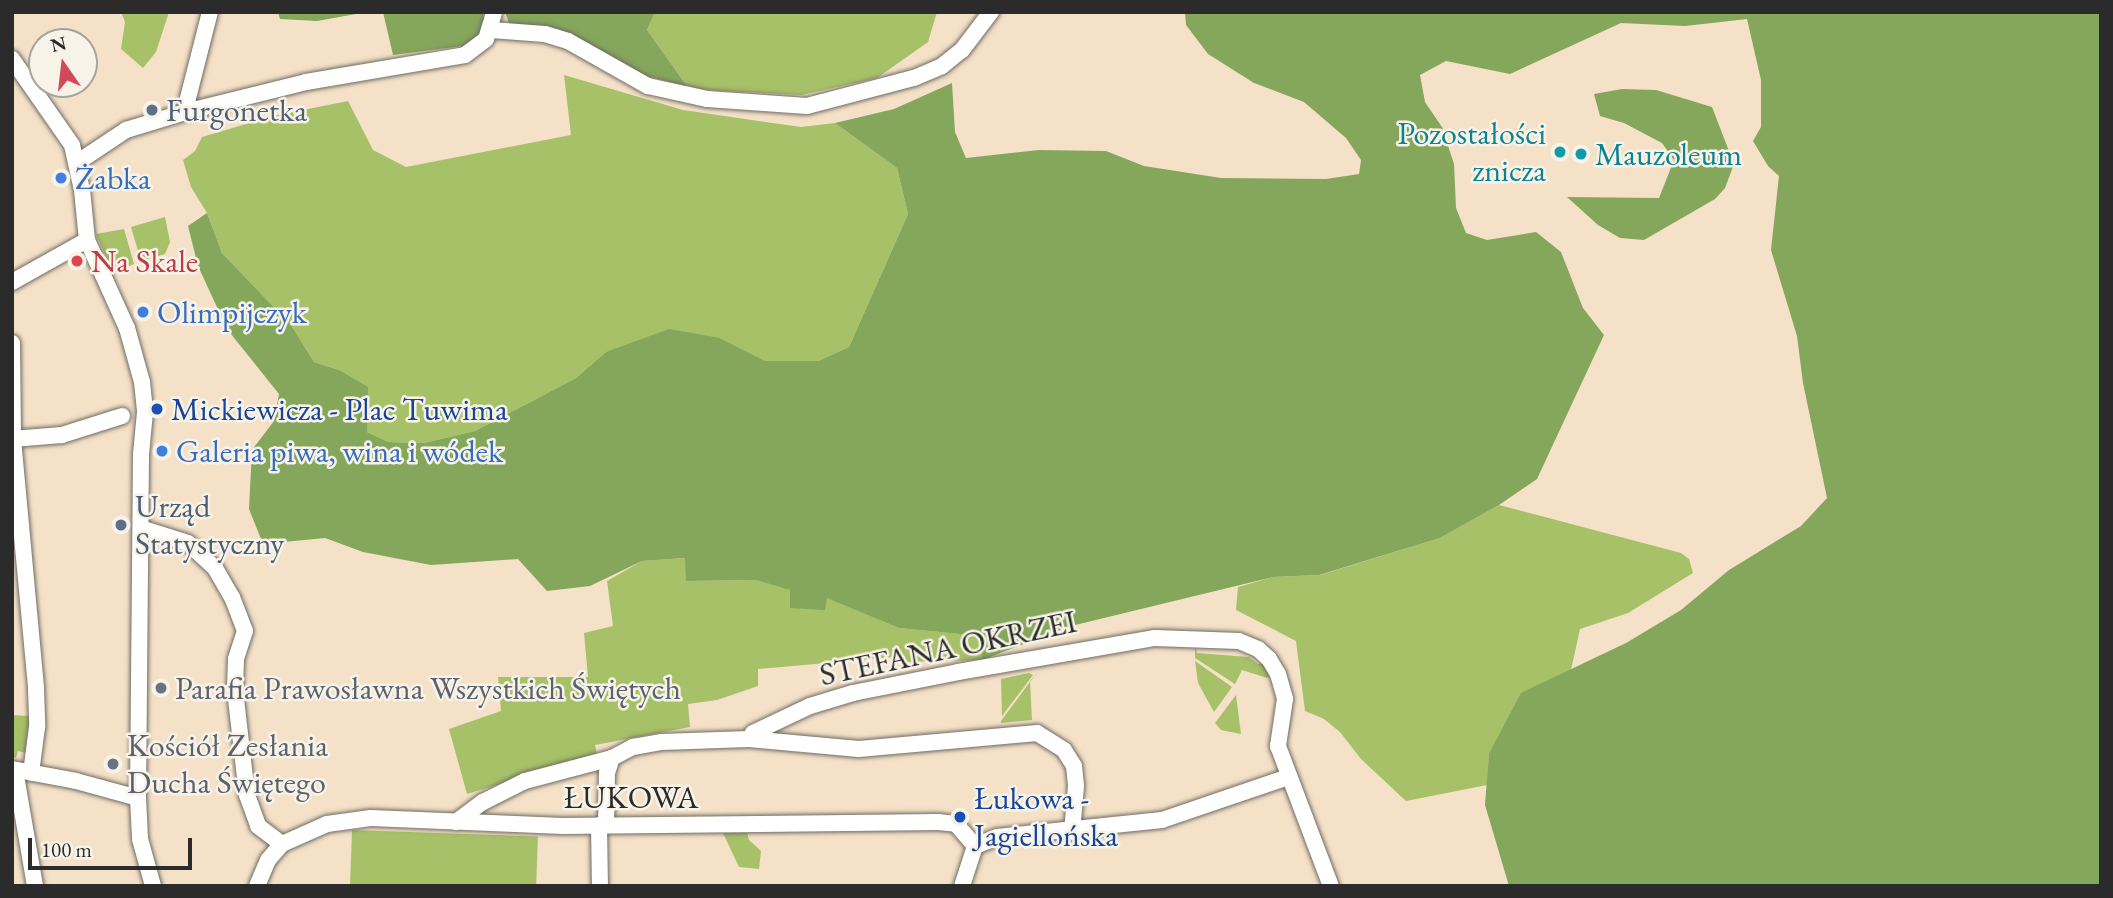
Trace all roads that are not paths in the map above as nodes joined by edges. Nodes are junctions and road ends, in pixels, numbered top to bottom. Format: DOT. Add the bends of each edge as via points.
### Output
graph roads {
  1 [pos="210,12"];
  2 [pos="494,12"];
  3 [pos="991,12"];
  4 [pos="491,30"];
  5 [pos="12,59"];
  6 [pos="189,111"];
  7 [pos="78,162"];
  8 [pos="87,240"];
  9 [pos="12,282"];
  10 [pos="12,343"];
  11 [pos="122,416"];
  12 [pos="13,439"];
  13 [pos="141,528"];
  14 [pos="749,739"];
  15 [pos="612,758"];
  16 [pos="20,770"];
  17 [pos="1288,777"];
  18 [pos="138,798"];
  19 [pos="456,822"];
  20 [pos="603,825"];
  21 [pos="1072,832"];
  22 [pos="282,844"];
  23 [pos="975,845"];
  24 [pos="35,886"];
  25 [pos="153,886"];
  26 [pos="257,886"];
  27 [pos="600,886"];
  28 [pos="962,886"];
  29 [pos="1331,886"];
  1 -- 6 [label="street" via="187,102"];
  2 -- 4 [label="street"];
  3 -- 4 [label="street" via="962,50 942,66 914,78 807,106 707,99 648,86 568,41 545,34"];
  4 -- 6 [label="street" via="476,49 454,58 306,82"];
  5 -- 7 [label="street" via="68,138"];
  6 -- 7 [label="street" via="126,130"];
  7 -- 8 [label="street"];
  8 -- 9 [label="street"];
  8 -- 13 [label="street" via="127,328 142,382"];
  10 -- 12 [label="street"];
  11 -- 12 [label="street" via="62,435"];
  12 -- 16 [label="street" via="37,727"];
  13 -- 18 [label="street"];
  13 -- 22 [label="street" via="187,543 215,568 232,597 245,631 236,659 235,690 247,795 258,826"];
  14 -- 15 [label="street" via="661,742 633,747"];
  14 -- 17 [label="street, STEFANA OKRZEI" via="810,706 852,693 1099,645 1155,638 1239,640 1258,649 1274,666 1285,699 1278,746"];
  14 -- 21 [label="street" via="859,749 1037,733 1064,750 1074,766"];
  15 -- 19 [label="street" via="525,781"];
  15 -- 20 [label="street"];
  16 -- 18 [label="street"];
  16 -- 24 [label="street"];
  17 -- 21 [label="street" via="1162,820"];
  17 -- 29 [label="street"];
  18 -- 25 [label="street" via="140,839"];
  19 -- 20 [label="street, ŁUKOWA"];
  19 -- 22 [label="street, ŁUKOWA" via="371,818 327,824"];
  20 -- 23 [label="street, ŁUKOWA" via="938,822 956,824"];
  20 -- 27 [label="street"];
  21 -- 23 [label="street" via="997,837"];
  22 -- 26 [label="street" via="268,860"];
  23 -- 28 [label="street"];
}
